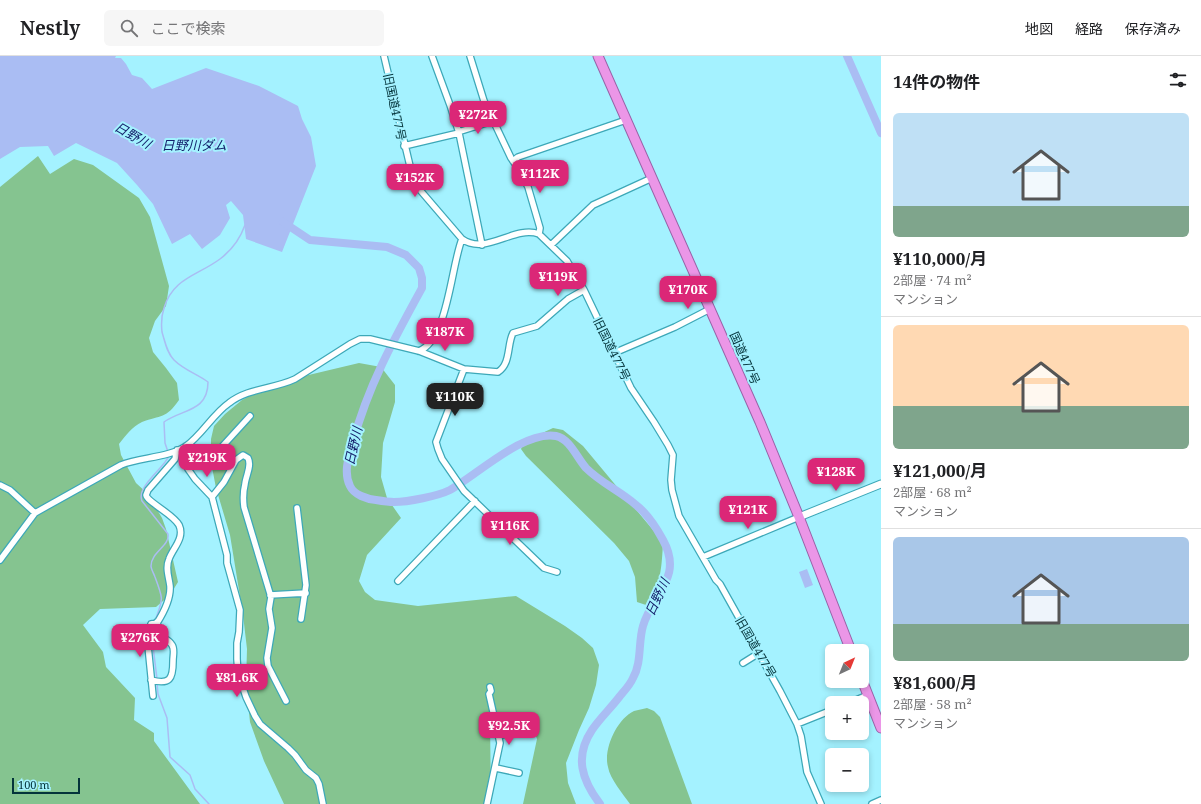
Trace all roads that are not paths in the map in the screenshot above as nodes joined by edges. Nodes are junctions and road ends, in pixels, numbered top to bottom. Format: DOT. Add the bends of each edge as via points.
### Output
graph roads {
  1 [pos="384,56"];
  2 [pos="432,56"];
  3 [pos="470,56"];
  4 [pos="598,56"];
  5 [pos="626,120"];
  6 [pos="493,121"];
  7 [pos="458,133"];
  8 [pos="404,146"];
  9 [pos="513,161"];
  10 [pos="652,178"];
  11 [pos="539,234"];
  12 [pos="462,239"];
  13 [pos="482,245"];
  14 [pos="551,245"];
  15 [pos="584,290"];
  16 [pos="710,308"];
  17 [pos="419,351"];
  18 [pos="614,353"];
  19 [pos="464,369"];
  20 [pos="250,416"];
  21 [pos="186,446"];
  22 [pos="176,451"];
  23 [pos="187,463"];
  24 [pos="881,484"];
  25 [pos="0,485"];
  26 [pos="212,497"];
  27 [pos="475,501"];
  28 [pos="297,508"];
  29 [pos="36,512"];
  30 [pos="799,518"];
  31 [pos="703,557"];
  32 [pos="0,560"];
  33 [pos="556,572"];
  34 [pos="398,582"];
  35 [pos="306,593"];
  36 [pos="270,594"];
  37 [pos="301,619"];
  38 [pos="155,623"];
  39 [pos="848,644"];
  40 [pos="759,653"];
  41 [pos="743,663"];
  42 [pos="155,681"];
  43 [pos="490,687"];
  44 [pos="865,688"];
  45 [pos="868,695"];
  46 [pos="153,696"];
  47 [pos="286,701"];
  48 [pos="825,713"];
  49 [pos="797,724"];
  50 [pos="527,728"];
  51 [pos="881,728"];
  52 [pos="499,736"];
  53 [pos="496,768"];
  54 [pos="519,773"];
  55 [pos="881,800"];
  56 [pos="322,804"];
  57 [pos="487,804"];
  58 [pos="821,804"];
  59 [pos="872,804"];
  1 -- 8 [label="street, 旧国道477号"];
  2 -- 7 [label="street"];
  3 -- 6 [label="street"];
  4 -- 5 [label="highway, 国道477号"];
  5 -- 9 [label="street" via="518,157"];
  5 -- 10 [label="highway, 国道477号"];
  6 -- 7 [label="street"];
  6 -- 9 [label="street"];
  7 -- 8 [label="street"];
  7 -- 13 [label="street"];
  8 -- 12 [label="street, 旧国道477号" via="414,183"];
  9 -- 11 [label="street" via="528,187 540,228"];
  10 -- 14 [label="street" via="593,205"];
  10 -- 16 [label="highway, 国道477号"];
  11 -- 13 [label="street" via="520,234"];
  11 -- 14 [label="street, 旧国道477号"];
  12 -- 13 [label="street"];
  12 -- 17 [label="street" via="445,312 431,342"];
  14 -- 15 [label="street, 旧国道477号" via="567,261"];
  15 -- 18 [label="street, 旧国道477号"];
  15 -- 19 [label="street" via="568,299 537,326 513,333 508,354 500,371"];
  16 -- 18 [label="street" via="675,327"];
  16 -- 30 [label="highway, 国道477号"];
  17 -- 19 [label="street"];
  17 -- 21 [label="street" via="370,338 360,339 286,383 247,393 232,400"];
  18 -- 31 [label="street, 旧国道477号" via="631,388 673,455 671,480 677,510"];
  19 -- 27 [label="street" via="436,442 442,459 464,491"];
  20 -- 23 [label="street" via="209,461"];
  21 -- 22 [label="street"];
  21 -- 23 [label="street"];
  22 -- 29 [label="street" via="121,465"];
  22 -- 38 [label="street" via="175,459 146,495 147,500 175,520 180,531 179,540 167,564 170,588 168,601"];
  23 -- 26 [label="street" via="195,479"];
  24 -- 30 [label="street"];
  25 -- 29 [label="street"];
  26 -- 36 [label="street" via="238,457 243,455 248,458 250,463 244,484 244,507"];
  26 -- 56 [label="street" via="240,610 237,659 242,686 260,724 288,748 316,778"];
  27 -- 33 [label="street" via="544,568"];
  27 -- 34 [label="street"];
  28 -- 35 [label="street"];
  29 -- 32 [label="street"];
  30 -- 31 [label="street"];
  30 -- 39 [label="highway, 国道477号"];
  31 -- 40 [label="street, 旧国道477号"];
  35 -- 36 [label="street"];
  35 -- 37 [label="street"];
  36 -- 47 [label="street" via="272,628 268,666"];
  38 -- 42 [label="street" via="147,636"];
  38 -- 42 [label="street" via="160,635 172,644 174,651 173,675 168,680"];
  40 -- 41 [label="street"];
  40 -- 49 [label="street, 旧国道477号"];
  42 -- 46 [label="street"];
  43 -- 52 [label="street" via="489,694"];
  44 -- 45 [label="highway"];
  45 -- 51 [label="highway"];
  48 -- 49 [label="street"];
  49 -- 58 [label="street, 旧国道477号" via="807,772"];
  50 -- 52 [label="street"];
  52 -- 53 [label="street"];
  53 -- 54 [label="street"];
  53 -- 57 [label="street"];
  55 -- 59 [label="street"];
}
